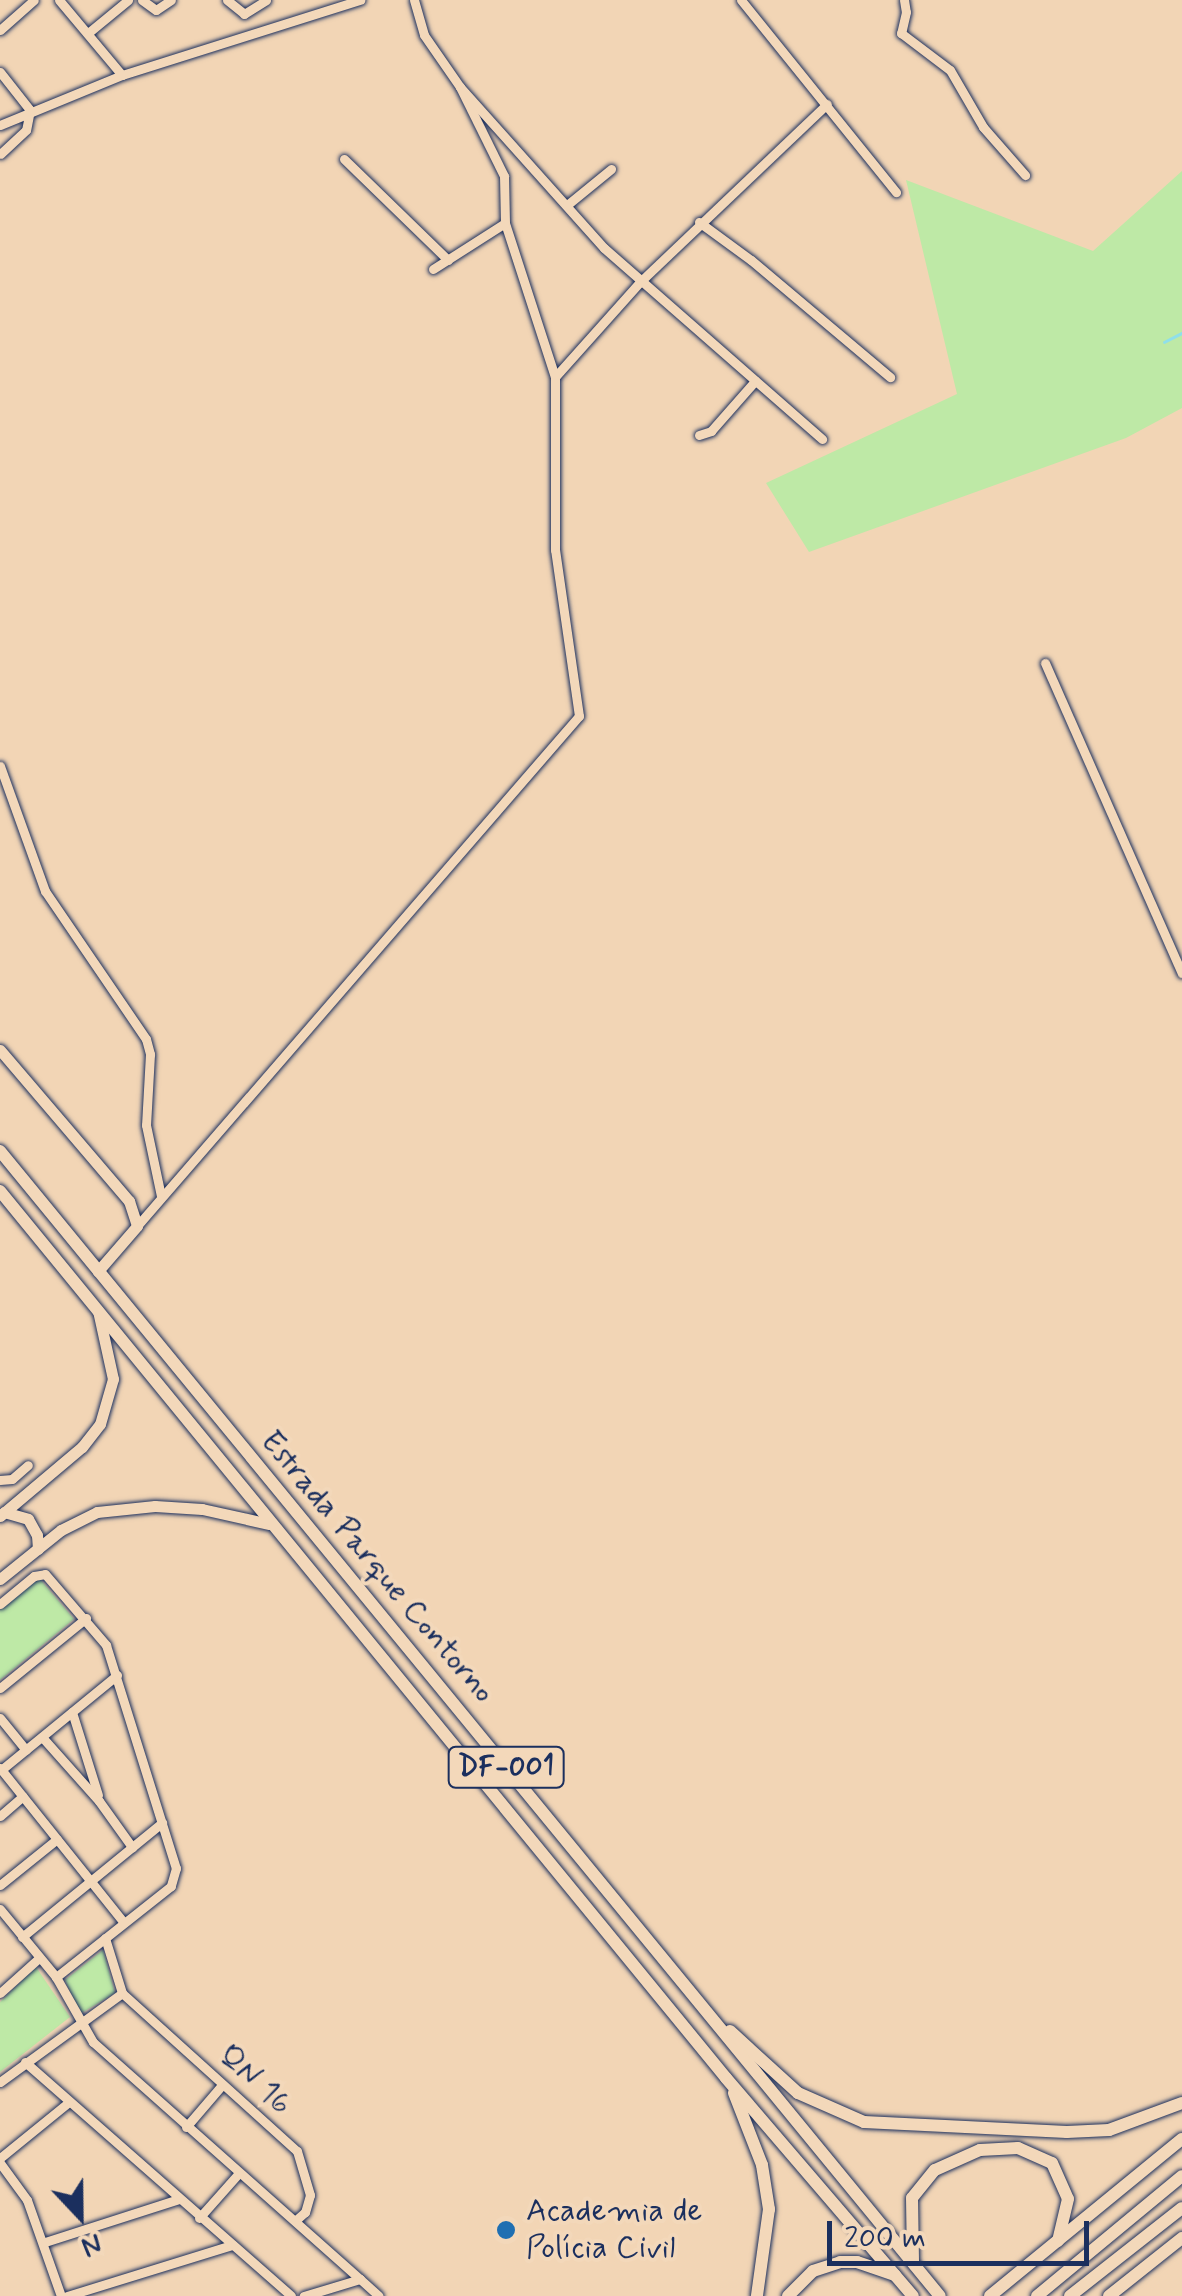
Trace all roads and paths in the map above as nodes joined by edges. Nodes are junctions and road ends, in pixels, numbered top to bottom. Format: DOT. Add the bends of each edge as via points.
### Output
graph roads {
  1 [pos="34,0"];
  2 [pos="59,0"];
  3 [pos="128,0"];
  4 [pos="142,0"];
  5 [pos="171,0"];
  6 [pos="227,0"];
  7 [pos="266,0"];
  8 [pos="360,0"];
  9 [pos="414,0"];
  10 [pos="741,0"];
  11 [pos="904,0"];
  12 [pos="0,29"];
  13 [pos="88,32"];
  14 [pos="0,72"];
  15 [pos="122,75"];
  16 [pos="460,87"];
  17 [pos="827,104"];
  18 [pos="30,110"];
  19 [pos="0,124"];
  20 [pos="0,154"];
  21 [pos="344,158"];
  22 [pos="611,169"];
  23 [pos="1026,176"];
  24 [pos="896,192"];
  25 [pos="567,205"];
  26 [pos="699,222"];
  27 [pos="505,224"];
  28 [pos="448,260"];
  29 [pos="433,269"];
  30 [pos="640,282"];
  31 [pos="555,377"];
  32 [pos="890,377"];
  33 [pos="754,381"];
  34 [pos="700,435"];
  35 [pos="822,438"];
  36 [pos="1045,663"];
  37 [pos="0,766"];
  38 [pos="1182,972"];
  39 [pos="0,1050"];
  40 [pos="0,1150"];
  41 [pos="0,1191"];
  42 [pos="161,1196"];
  43 [pos="136,1226"];
  44 [pos="98,1271"];
  45 [pos="98,1312"];
  46 [pos="28,1465"];
  47 [pos="0,1480"];
  48 [pos="2,1513"];
  49 [pos="269,1524"];
  50 [pos="317,1538"];
  51 [pos="38,1549"];
  52 [pos="296,1555"];
  53 [pos="0,1579"];
  54 [pos="0,1604"];
  55 [pos="86,1618"];
  56 [pos="117,1675"];
  57 [pos="0,1688"];
  58 [pos="72,1712"];
  59 [pos="0,1718"];
  60 [pos="42,1736"];
  61 [pos="26,1750"];
  62 [pos="1,1769"];
  63 [pos="24,1796"];
  64 [pos="100,1800"];
  65 [pos="0,1816"];
  66 [pos="162,1823"];
  67 [pos="57,1839"];
  68 [pos="132,1847"];
  69 [pos="91,1880"];
  70 [pos="0,1885"];
  71 [pos="0,1909"];
  72 [pos="124,1922"];
  73 [pos="22,1937"];
  74 [pos="105,1938"];
  75 [pos="39,1958"];
  76 [pos="0,1976"];
  77 [pos="56,1977"];
  78 [pos="681,1982"];
  79 [pos="4,1989"];
  80 [pos="122,1993"];
  81 [pos="79,2022"];
  82 [pos="26,2062"];
  83 [pos="726,2078"];
  84 [pos="0,2082"];
  85 [pos="222,2085"];
  86 [pos="69,2102"];
  87 [pos="1182,2104"];
  88 [pos="186,2126"];
  89 [pos="1182,2139"];
  90 [pos="0,2160"];
  91 [pos="239,2173"];
  92 [pos="1182,2176"];
  93 [pos="179,2199"];
  94 [pos="1182,2208"];
  95 [pos="200,2218"];
  96 [pos="295,2221"];
  97 [pos="1182,2238"];
  98 [pos="1058,2241"];
  99 [pos="45,2242"];
  100 [pos="232,2244"];
  101 [pos="914,2264"];
  102 [pos="897,2276"];
  103 [pos="360,2279"];
  104 [pos="116,2282"];
  105 [pos="337,2292"];
  106 [pos="64,2296"];
  107 [pos="120,2296"];
  108 [pos="291,2296"];
  109 [pos="304,2296"];
  110 [pos="379,2296"];
  111 [pos="757,2296"];
  112 [pos="788,2296"];
  113 [pos="914,2296"];
  114 [pos="940,2296"];
  115 [pos="990,2296"];
  116 [pos="1038,2296"];
  117 [pos="1070,2296"];
  118 [pos="1108,2296"];
  1 -- 12 [label="street"];
  2 -- 13 [label="street"];
  3 -- 13 [label="street"];
  4 -- 5 [label="street" via="156,10"];
  6 -- 7 [label="street" via="244,14"];
  8 -- 15 [label="street"];
  9 -- 16 [label="street" via="424,36"];
  10 -- 17 [label="street"];
  11 -- 23 [label="street" via="901,33 950,70 982,127"];
  13 -- 15 [label="street"];
  14 -- 18 [label="street"];
  15 -- 18 [label="street"];
  16 -- 25 [label="street"];
  16 -- 27 [label="street" via="504,176"];
  17 -- 24 [label="street"];
  17 -- 26 [label="street"];
  18 -- 19 [label="street"];
  18 -- 20 [label="street" via="26,130"];
  21 -- 28 [label="street"];
  22 -- 25 [label="street"];
  25 -- 30 [label="street"];
  26 -- 30 [label="street"];
  26 -- 32 [label="street"];
  27 -- 28 [label="street"];
  27 -- 31 [label="street"];
  28 -- 29 [label="street"];
  30 -- 31 [label="street"];
  30 -- 33 [label="street"];
  31 -- 42 [label="street" via="555,550 578,716"];
  33 -- 34 [label="street"];
  33 -- 35 [label="street"];
  36 -- 38 [label="street"];
  37 -- 42 [label="street" via="45,890 146,1039 146,1124"];
  39 -- 43 [label="main road" via="129,1201"];
  40 -- 44 [label="highway, Estrada Parque Contorno / DF-001"];
  41 -- 45 [label="highway, Estrada Parque Contorno / DF-001"];
  42 -- 43 [label="street"];
  43 -- 44 [label="main road"];
  44 -- 50 [label="highway, Estrada Parque Contorno / DF-001"];
  45 -- 48 [label="main road" via="113,1380 100,1424"];
  45 -- 49 [label="highway, Estrada Parque Contorno / DF-001"];
  46 -- 47 [label="street"];
  48 -- 51 [label="main road" via="28,1519"];
  49 -- 51 [label="main road" via="202,1508 122,1508 78,1519"];
  49 -- 52 [label="highway, Estrada Parque Contorno / DF-001"];
  50 -- 52 [label="highway"];
  50 -- 78 [label="highway, Estrada Parque Contorno / DF-001"];
  51 -- 53 [label="main road"];
  52 -- 83 [label="highway, Estrada Parque Contorno / DF-001"];
  54 -- 55 [label="street" via="45,1574"];
  55 -- 56 [label="street" via="106,1644"];
  55 -- 57 [label="street"];
  56 -- 58 [label="street"];
  56 -- 66 [label="street"];
  58 -- 60 [label="street"];
  58 -- 64 [label="street"];
  59 -- 61 [label="street"];
  60 -- 61 [label="street"];
  60 -- 64 [label="street"];
  61 -- 62 [label="street"];
  62 -- 63 [label="street"];
  63 -- 65 [label="street"];
  63 -- 67 [label="street"];
  64 -- 68 [label="street"];
  66 -- 68 [label="street"];
  66 -- 72 [label="street" via="175,1882"];
  67 -- 69 [label="street"];
  67 -- 70 [label="street"];
  68 -- 69 [label="street"];
  69 -- 72 [label="street"];
  69 -- 73 [label="street"];
  71 -- 73 [label="street"];
  72 -- 74 [label="street"];
  73 -- 75 [label="street"];
  74 -- 77 [label="street"];
  74 -- 80 [label="street"];
  75 -- 77 [label="street"];
  75 -- 79 [label="street"];
  76 -- 79 [label="street"];
  77 -- 81 [label="street"];
  78 -- 87 [label="highway" via="798,2094 864,2122 1109,2130"];
  78 -- 101 [label="highway, Estrada Parque Contorno / DF-001"];
  80 -- 81 [label="street"];
  80 -- 85 [label="street, QN 16"];
  81 -- 82 [label="street"];
  81 -- 88 [label="street"];
  82 -- 84 [label="street"];
  82 -- 86 [label="street"];
  83 -- 102 [label="highway, Estrada Parque Contorno / DF-001"];
  83 -- 111 [label="highway" via="762,2165 769,2209"];
  85 -- 88 [label="street"];
  85 -- 96 [label="street, QN 16" via="296,2151 310,2195"];
  86 -- 90 [label="street"];
  86 -- 93 [label="street"];
  88 -- 91 [label="street"];
  89 -- 98 [label="highway"];
  90 -- 99 [label="street"];
  91 -- 95 [label="street"];
  91 -- 96 [label="street"];
  92 -- 116 [label="highway"];
  93 -- 95 [label="street"];
  93 -- 99 [label="street"];
  94 -- 117 [label="highway"];
  95 -- 100 [label="street"];
  96 -- 103 [label="street"];
  97 -- 118 [label="highway"];
  98 -- 101 [label="highway" via="1068,2199 1052,2164 1018,2148 980,2150 935,2170 912,2198"];
  98 -- 115 [label="highway"];
  99 -- 106 [label="street"];
  100 -- 104 [label="street"];
  100 -- 108 [label="street"];
  101 -- 114 [label="highway, Estrada Parque Contorno / DF-001"];
  102 -- 112 [label="highway" via="840,2262 813,2271"];
  102 -- 113 [label="highway, Estrada Parque Contorno / DF-001"];
  103 -- 105 [label="street"];
  103 -- 110 [label="street"];
  104 -- 106 [label="street"];
  104 -- 107 [label="street"];
  105 -- 109 [label="street"];
}
